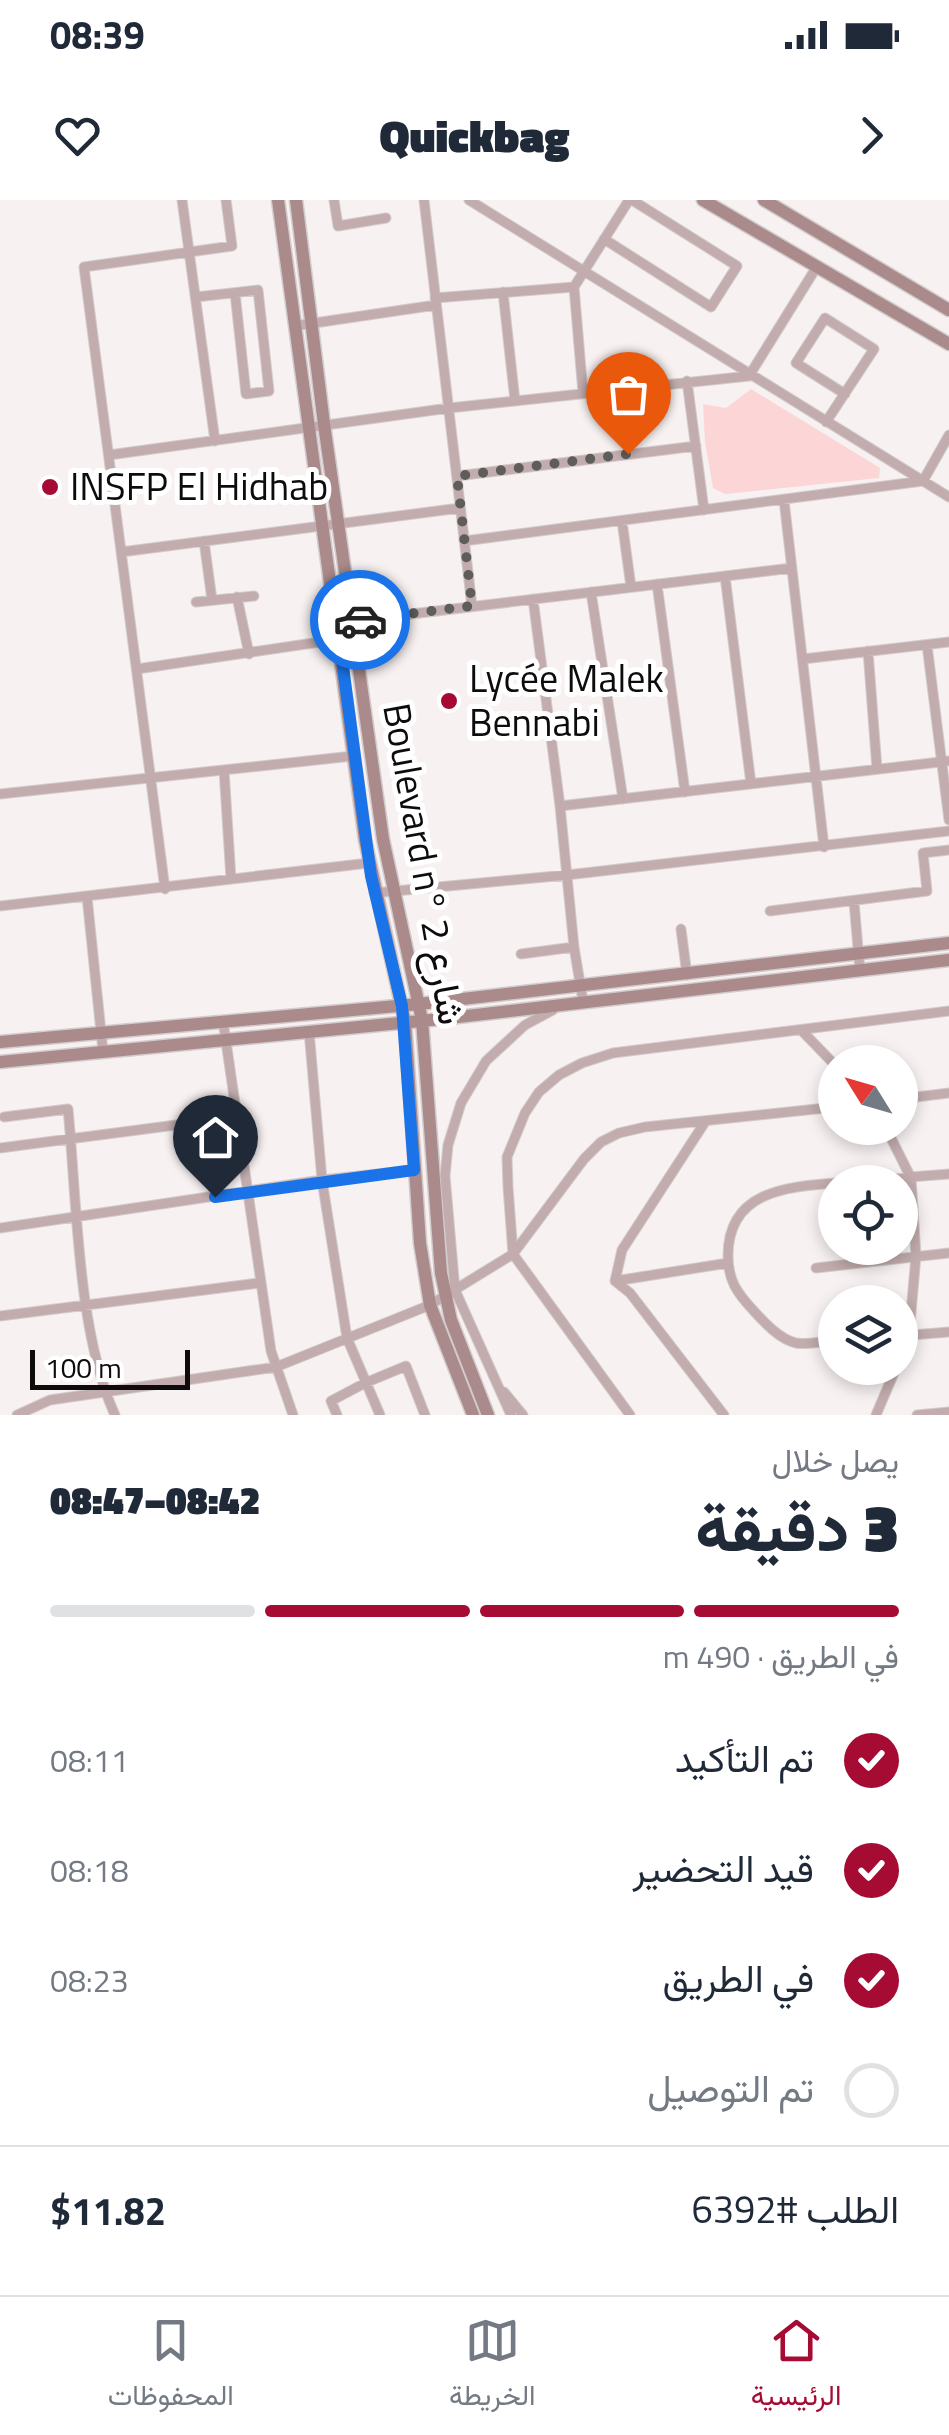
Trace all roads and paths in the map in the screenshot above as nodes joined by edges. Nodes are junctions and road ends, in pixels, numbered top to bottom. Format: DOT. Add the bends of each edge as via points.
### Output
graph roads {
  1 [pos="182,200"];
  2 [pos="226,200"];
  3 [pos="278,200"];
  4 [pos="296,200"];
  5 [pos="334,200"];
  6 [pos="424,200"];
  7 [pos="469,200"];
  8 [pos="631,200"];
  9 [pos="703,200"];
  10 [pos="764,200"];
  11 [pos="386,218"];
  12 [pos="604,240"];
  13 [pos="190,252"];
  14 [pos="816,268"];
  15 [pos="584,272"];
  16 [pos="574,287"];
  17 [pos="503,292"];
  18 [pos="234,293"];
  19 [pos="196,298"];
  20 [pos="436,301"];
  21 [pos="949,310"];
  22 [pos="310,323"];
  23 [pos="294,326"];
  24 [pos="949,344"];
  25 [pos="749,376"];
  26 [pos="687,381"];
  27 [pos="584,393"];
  28 [pos="845,394"];
  29 [pos="515,400"];
  30 [pos="448,408"];
  31 [pos="826,422"];
  32 [pos="324,424"];
  33 [pos="309,426"];
  34 [pos="949,435"];
  35 [pos="216,441"];
  36 [pos="696,446"];
  37 [pos="109,456"];
  38 [pos="457,476"];
  39 [pos="923,481"];
  40 [pos="949,496"];
  41 [pos="784,500"];
  42 [pos="460,508"];
  43 [pos="704,510"];
  44 [pos="622,521"];
  45 [pos="338,524"];
  46 [pos="323,526"];
  47 [pos="204,541"];
  48 [pos="464,542"];
  49 [pos="121,552"];
  50 [pos="792,568"];
  51 [pos="724,576"];
  52 [pos="657,584"];
  53 [pos="630,587"];
  54 [pos="590,592"];
  55 [pos="254,596"];
  56 [pos="237,598"];
  57 [pos="533,599"];
  58 [pos="212,600"];
  59 [pos="196,602"];
  60 [pos="472,606"];
  61 [pos="354,620"];
  62 [pos="337,622"];
  63 [pos="340,639"];
  64 [pos="949,642"];
  65 [pos="927,645"];
  66 [pos="868,651"];
  67 [pos="249,654"];
  68 [pos="802,658"];
  69 [pos="136,669"];
  70 [pos="353,756"];
  71 [pos="945,761"];
  72 [pos="877,769"];
  73 [pos="224,770"];
  74 [pos="816,776"];
  75 [pos="151,778"];
  76 [pos="751,784"];
  77 [pos="685,792"];
  78 [pos="0,794"];
  79 [pos="623,799"];
  80 [pos="560,806"];
  81 [pos="949,820"];
  82 [pos="949,832"];
  83 [pos="824,847"];
  84 [pos="949,850"];
  85 [pos="369,863"];
  86 [pos="567,875"];
  87 [pos="231,879"];
  88 [pos="165,889"];
  89 [pos="374,893"];
  90 [pos="395,893"];
  91 [pos="87,897"];
  92 [pos="854,902"];
  93 [pos="0,906"];
  94 [pos="770,911"];
  95 [pos="681,929"];
  96 [pos="949,943"];
  97 [pos="574,948"];
  98 [pos="521,954"];
  99 [pos="860,954"];
  100 [pos="949,960"];
  101 [pos="860,971"];
  102 [pos="687,975"];
  103 [pos="578,997"];
  104 [pos="419,1004"];
  105 [pos="402,1006"];
  106 [pos="949,1011"];
  107 [pos="441,1019"];
  108 [pos="422,1020"];
  109 [pos="223,1022"];
  110 [pos="405,1022"];
  111 [pos="802,1030"];
  112 [pos="310,1031"];
  113 [pos="102,1033"];
  114 [pos="226,1039"];
  115 [pos="0,1042"];
  116 [pos="425,1042"];
  117 [pos="818,1046"];
  118 [pos="104,1051"];
  119 [pos="0,1062"];
  120 [pos="949,1094"];
  121 [pos="918,1097"];
  122 [pos="818,1109"];
  123 [pos="4,1117"];
  124 [pos="237,1117"];
  125 [pos="705,1122"];
  126 [pos="70,1139"];
  127 [pos="0,1148"];
  128 [pos="414,1170"];
  129 [pos="949,1174"];
  130 [pos="918,1177"];
  131 [pos="322,1180"];
  132 [pos="818,1184"];
  133 [pos="250,1191"];
  134 [pos="78,1218"];
  135 [pos="0,1228"];
  136 [pos="949,1253"];
  137 [pos="513,1254"];
  138 [pos="918,1256"];
  139 [pos="728,1264"];
  140 [pos="841,1265"];
  141 [pos="816,1268"];
  142 [pos="615,1281"];
  143 [pos="259,1282"];
  144 [pos="450,1293"];
  145 [pos="86,1305"];
  146 [pos="430,1306"];
  147 [pos="0,1316"];
  148 [pos="949,1332"];
  149 [pos="918,1335"];
  150 [pos="347,1338"];
  151 [pos="818,1342"];
  152 [pos="276,1367"];
  153 [pos="365,1382"];
  154 [pos="495,1383"];
  155 [pos="889,1385"];
  156 [pos="104,1392"];
  157 [pos="949,1412"];
  158 [pos="17,1415"];
  159 [pos="114,1415"];
  160 [pos="294,1415"];
  161 [pos="337,1415"];
  162 [pos="380,1415"];
  163 [pos="425,1415"];
  164 [pos="473,1415"];
  165 [pos="488,1415"];
  166 [pos="510,1415"];
  167 [pos="523,1415"];
  168 [pos="630,1415"];
  169 [pos="724,1415"];
  170 [pos="876,1415"];
  171 [pos="916,1415"];
  1 -- 13 [label="street"];
  2 -- 13 [label="street" via="232,246"];
  3 -- 23 [label="main road, Boulevard n° شارع 2"];
  4 -- 22 [label="main road, Boulevard n° شارع 2"];
  5 -- 11 [label="street" via="338,226"];
  6 -- 20 [label="street"];
  7 -- 15 [label="street"];
  8 -- 12 [label="street"];
  8 -- 12 [label="street" via="737,266 711,307"];
  9 -- 14 [label="main road"];
  10 -- 21 [label="main road"];
  12 -- 15 [label="street"];
  13 -- 19 [label="street"];
  13 -- 37 [label="street" via="84,267"];
  14 -- 24 [label="main road"];
  14 -- 25 [label="street"];
  15 -- 16 [label="street"];
  15 -- 25 [label="street"];
  16 -- 17 [label="street"];
  16 -- 27 [label="street"];
  17 -- 20 [label="street"];
  17 -- 29 [label="street"];
  18 -- 18 [label="street" via="258,290 270,391 246,394"];
  18 -- 19 [label="street"];
  19 -- 35 [label="street"];
  20 -- 22 [label="street"];
  20 -- 30 [label="street"];
  22 -- 23 [label="street"];
  22 -- 32 [label="main road, Boulevard n° شارع 2"];
  23 -- 33 [label="main road, Boulevard n° شارع 2"];
  25 -- 26 [label="street"];
  25 -- 31 [label="street"];
  26 -- 27 [label="street"];
  26 -- 36 [label="street"];
  27 -- 29 [label="street"];
  28 -- 28 [label="street" via="874,349 825,318 796,363"];
  28 -- 31 [label="street"];
  29 -- 30 [label="street"];
  30 -- 32 [label="street"];
  30 -- 38 [label="street"];
  31 -- 39 [label="street"];
  32 -- 33 [label="street"];
  32 -- 45 [label="main road, Boulevard n° شارع 2"];
  33 -- 35 [label="street"];
  33 -- 46 [label="main road, Boulevard n° شارع 2"];
  34 -- 39 [label="street"];
  35 -- 37 [label="street"];
  36 -- 38 [label="street"];
  36 -- 43 [label="street"];
  37 -- 49 [label="street"];
  38 -- 42 [label="street"];
  39 -- 40 [label="street"];
  39 -- 41 [label="street"];
  41 -- 43 [label="street"];
  41 -- 50 [label="street"];
  42 -- 45 [label="street"];
  42 -- 48 [label="street"];
  43 -- 44 [label="street"];
  44 -- 48 [label="street"];
  44 -- 53 [label="street"];
  45 -- 46 [label="street"];
  45 -- 61 [label="main road, Boulevard n° شارع 2"];
  46 -- 47 [label="street"];
  46 -- 62 [label="main road, Boulevard n° شارع 2"];
  47 -- 49 [label="street"];
  47 -- 58 [label="street"];
  48 -- 60 [label="street"];
  49 -- 69 [label="street"];
  50 -- 51 [label="street"];
  50 -- 68 [label="street"];
  51 -- 52 [label="street"];
  51 -- 76 [label="street"];
  52 -- 53 [label="street"];
  52 -- 77 [label="street"];
  53 -- 54 [label="street"];
  54 -- 57 [label="street"];
  54 -- 79 [label="street"];
  55 -- 56 [label="street"];
  56 -- 58 [label="street"];
  56 -- 67 [label="street"];
  57 -- 60 [label="street"];
  57 -- 80 [label="street"];
  58 -- 59 [label="street"];
  60 -- 61 [label="street"];
  61 -- 62 [label="street"];
  61 -- 90 [label="main road, Boulevard n° شارع 2"];
  62 -- 63 [label="main road, Boulevard n° شارع 2"];
  63 -- 67 [label="street"];
  63 -- 70 [label="main road, Boulevard n° شارع 2"];
  64 -- 65 [label="street"];
  65 -- 66 [label="street"];
  65 -- 71 [label="street"];
  66 -- 68 [label="street"];
  66 -- 72 [label="street"];
  67 -- 69 [label="street"];
  68 -- 74 [label="street"];
  69 -- 75 [label="street"];
  70 -- 73 [label="street"];
  70 -- 85 [label="main road, Boulevard n° شارع 2"];
  71 -- 72 [label="street"];
  71 -- 81 [label="street"];
  72 -- 74 [label="street"];
  73 -- 75 [label="street"];
  73 -- 87 [label="street"];
  74 -- 76 [label="street"];
  74 -- 83 [label="street"];
  75 -- 78 [label="street"];
  75 -- 88 [label="street"];
  76 -- 77 [label="street"];
  77 -- 79 [label="street"];
  79 -- 80 [label="street"];
  80 -- 86 [label="street"];
  82 -- 83 [label="street"];
  83 -- 86 [label="street"];
  84 -- 92 [label="street" via="924,853 927,891"];
  85 -- 87 [label="street"];
  85 -- 89 [label="main road, Boulevard n° شارع 2"];
  86 -- 90 [label="street"];
  86 -- 97 [label="street"];
  87 -- 88 [label="street"];
  88 -- 91 [label="street"];
  89 -- 90 [label="street"];
  89 -- 105 [label="main road, Boulevard n° شارع 2"];
  90 -- 104 [label="main road, Boulevard n° شارع 2"];
  91 -- 93 [label="street"];
  91 -- 113 [label="street"];
  92 -- 94 [label="street"];
  92 -- 99 [label="street"];
  95 -- 102 [label="street"];
  96 -- 99 [label="main road"];
  97 -- 98 [label="street"];
  97 -- 103 [label="street"];
  99 -- 101 [label="street"];
  99 -- 102 [label="main road"];
  100 -- 101 [label="main road"];
  101 -- 103 [label="main road"];
  102 -- 103 [label="main road"];
  103 -- 104 [label="main road"];
  103 -- 107 [label="main road"];
  103 -- 144 [label="street" via="506,1039 460,1103 446,1176"];
  104 -- 105 [label="main road"];
  104 -- 108 [label="main road, Boulevard n° شارع 2"];
  105 -- 109 [label="main road"];
  105 -- 110 [label="main road, Boulevard n° شارع 2"];
  106 -- 111 [label="street"];
  107 -- 108 [label="main road"];
  107 -- 116 [label="main road"];
  108 -- 110 [label="main road"];
  108 -- 116 [label="main road, Boulevard n° شارع 2"];
  109 -- 113 [label="main road"];
  109 -- 114 [label="street"];
  110 -- 112 [label="main road"];
  110 -- 128 [label="main road, Boulevard n° شارع 2"];
  111 -- 117 [label="street"];
  111 -- 137 [label="street" via="612,1052 560,1075 525,1112 507,1157"];
  112 -- 114 [label="main road"];
  112 -- 131 [label="street"];
  113 -- 115 [label="main road"];
  113 -- 118 [label="street"];
  114 -- 118 [label="main road"];
  114 -- 124 [label="street"];
  116 -- 144 [label="main road, Boulevard n° شارع 2" via="437,1229"];
  118 -- 119 [label="main road"];
  120 -- 121 [label="street"];
  122 -- 125 [label="street"];
  123 -- 126 [label="street" via="68,1109"];
  124 -- 126 [label="street"];
  124 -- 133 [label="street"];
  125 -- 137 [label="street" via="645,1127 601,1142"];
  125 -- 142 [label="street" via="622,1250"];
  126 -- 127 [label="street"];
  126 -- 134 [label="street"];
  128 -- 131 [label="street"];
  128 -- 146 [label="main road, Boulevard n° شارع 2"];
  129 -- 130 [label="street"];
  131 -- 133 [label="street"];
  131 -- 150 [label="street"];
  132 -- 139 [label="street" via="790,1186 739,1214 730,1230"];
  133 -- 134 [label="street"];
  133 -- 143 [label="street"];
  134 -- 135 [label="street"];
  134 -- 145 [label="street"];
  136 -- 138 [label="street"];
  137 -- 144 [label="street"];
  137 -- 168 [label="street"];
  139 -- 142 [label="street"];
  139 -- 151 [label="street" via="736,1293 780,1335"];
  140 -- 141 [label="street"];
  142 -- 169 [label="street"];
  143 -- 145 [label="street"];
  143 -- 152 [label="street"];
  144 -- 146 [label="street"];
  144 -- 154 [label="street"];
  144 -- 165 [label="main road, Boulevard n° شارع 2" via="451,1320"];
  145 -- 147 [label="street"];
  145 -- 156 [label="street"];
  146 -- 150 [label="street"];
  146 -- 164 [label="main road, Boulevard n° شارع 2"];
  148 -- 149 [label="street"];
  150 -- 152 [label="street"];
  150 -- 153 [label="street"];
  152 -- 156 [label="street"];
  152 -- 160 [label="street"];
  153 -- 161 [label="street" via="331,1401"];
  153 -- 162 [label="street"];
  153 -- 163 [label="street" via="406,1366"];
  154 -- 166 [label="street"];
  154 -- 167 [label="street"];
  155 -- 170 [label="street"];
  156 -- 158 [label="street" via="50,1400"];
  156 -- 159 [label="street"];
  157 -- 171 [label="street"];
}
